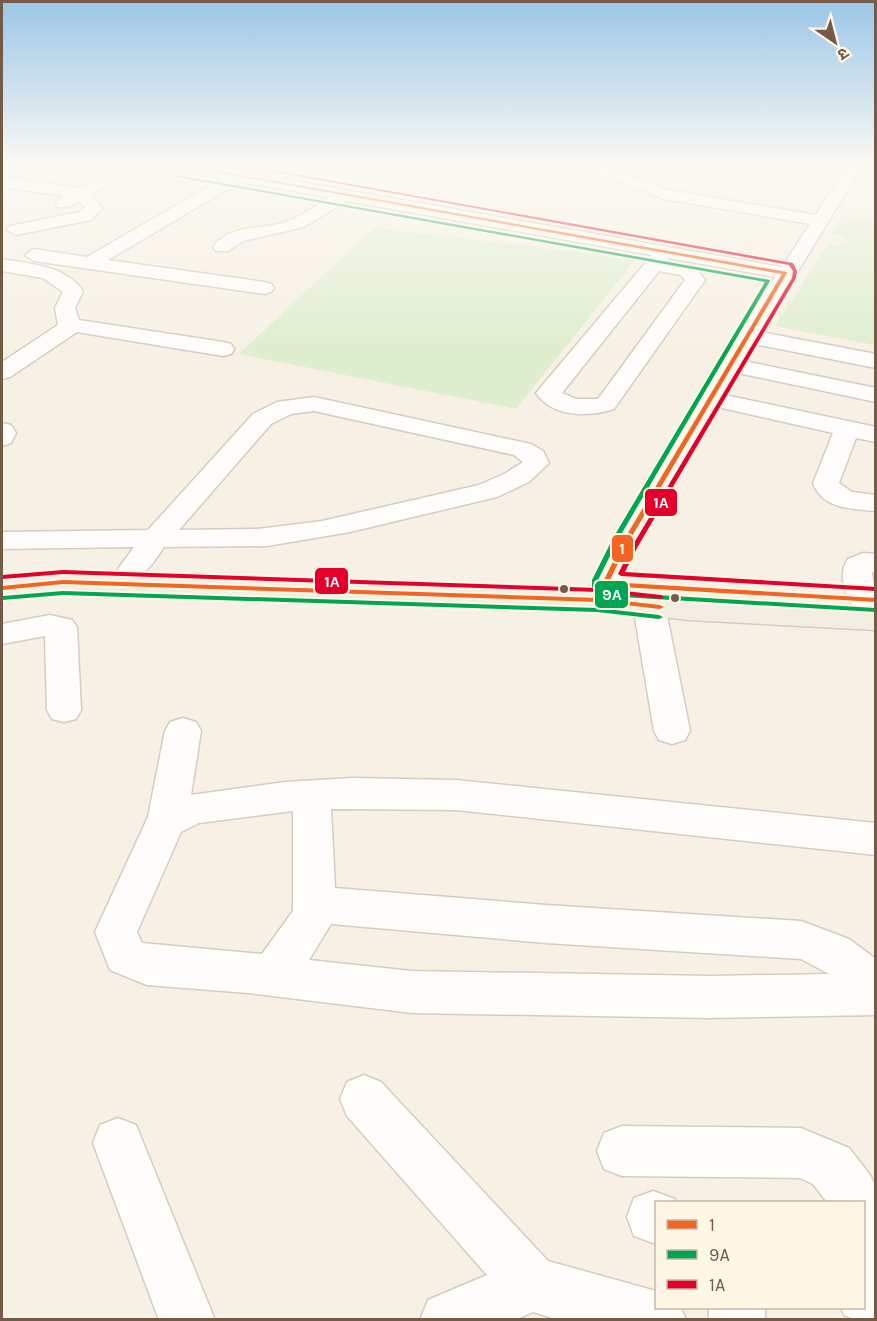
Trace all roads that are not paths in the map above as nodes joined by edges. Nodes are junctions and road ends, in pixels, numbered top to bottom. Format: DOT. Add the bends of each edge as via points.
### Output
graph roads {
  1 [pos="33,228"];
  2 [pos="151,228"];
  3 [pos="285,228"];
  4 [pos="507,228"];
  5 [pos="817,228"];
  6 [pos="9,233"];
  7 [pos="222,247"];
  8 [pos="2,251"];
  9 [pos="659,258"];
  10 [pos="90,263"];
  11 [pos="2,265"];
  12 [pos="785,273"];
  13 [pos="264,288"];
  14 [pos="638,304"];
  15 [pos="673,311"];
  16 [pos="73,325"];
  17 [pos="748,336"];
  18 [pos="223,349"];
  19 [pos="876,361"];
  20 [pos="6,364"];
  21 [pos="732,365"];
  22 [pos="876,395"];
  23 [pos="712,399"];
  24 [pos="847,429"];
  25 [pos="2,430"];
  26 [pos="876,435"];
  27 [pos="2,438"];
  28 [pos="876,503"];
  29 [pos="156,538"];
  30 [pos="2,541"];
  31 [pos="876,562"];
  32 [pos="133,569"];
  33 [pos="2,574"];
  34 [pos="2,588"];
  35 [pos="601,592"];
  36 [pos="649,606"];
  37 [pos="872,606"];
  38 [pos="2,634"];
  39 [pos="64,710"];
  40 [pos="183,730"];
  41 [pos="672,730"];
  42 [pos="311,796"];
  43 [pos="167,821"];
  44 [pos="876,839"];
  45 [pos="314,904"];
  46 [pos="273,976"];
  47 [pos="876,993"];
  48 [pos="364,1100"];
  49 [pos="118,1143"];
  50 [pos="622,1150"];
  51 [pos="854,1201"];
  52 [pos="865,1234"];
  53 [pos="876,1271"];
  54 [pos="532,1284"];
  55 [pos="187,1320"];
  56 [pos="448,1320"];
  57 [pos="658,1320"];
  1 -- 6 [label="street"];
  2 -- 10 [label="street"];
  3 -- 7 [label="street" via="241,234"];
  4 -- 9 [label="street"];
  5 -- 12 [label="street"];
  8 -- 10 [label="street"];
  9 -- 12 [label="street"];
  9 -- 14 [label="street"];
  9 -- 15 [label="street" via="687,270 695,280"];
  10 -- 13 [label="street"];
  11 -- 16 [label="street" via="63,279 73,291 65,308 66,321"];
  12 -- 17 [label="street"];
  14 -- 15 [label="street"];
  14 -- 15 [label="street" via="613,352"];
  16 -- 18 [label="street"];
  16 -- 20 [label="street"];
  17 -- 19 [label="street"];
  17 -- 21 [label="street"];
  21 -- 22 [label="street"];
  21 -- 23 [label="street"];
  23 -- 24 [label="street"];
  23 -- 35 [label="street" via="625,543"];
  24 -- 26 [label="street"];
  24 -- 28 [label="street" via="826,483 829,491 846,500"];
  25 -- 27 [label="street"];
  29 -- 29 [label="street" via="262,419 285,407 314,404 522,449 534,456 536,463 514,480 487,490 311,532 266,537"];
  29 -- 30 [label="street"];
  29 -- 32 [label="street"];
  31 -- 37 [label="street" via="858,565 857,575"];
  32 -- 33 [label="main road"];
  32 -- 35 [label="main road"];
  34 -- 35 [label="main road" via="63,582"];
  35 -- 36 [label="main road"];
  35 -- 37 [label="main road"];
  36 -- 37 [label="main road"];
  36 -- 41 [label="street"];
  38 -- 39 [label="street" via="50,625 62,627"];
  40 -- 43 [label="street"];
  42 -- 43 [label="street" via="193,809"];
  42 -- 44 [label="street" via="456,795"];
  42 -- 45 [label="street"];
  43 -- 46 [label="street" via="116,932 124,956 147,965"];
  45 -- 46 [label="street" via="314,916"];
  45 -- 47 [label="street" via="801,940 844,958 862,973"];
  46 -- 47 [label="street" via="412,992 710,997"];
  48 -- 54 [label="street"];
  49 -- 55 [label="street"];
  50 -- 51 [label="street" via="801,1153 831,1166"];
  52 -- 53 [label="street"];
  54 -- 56 [label="street"];
  54 -- 57 [label="street"];
}
